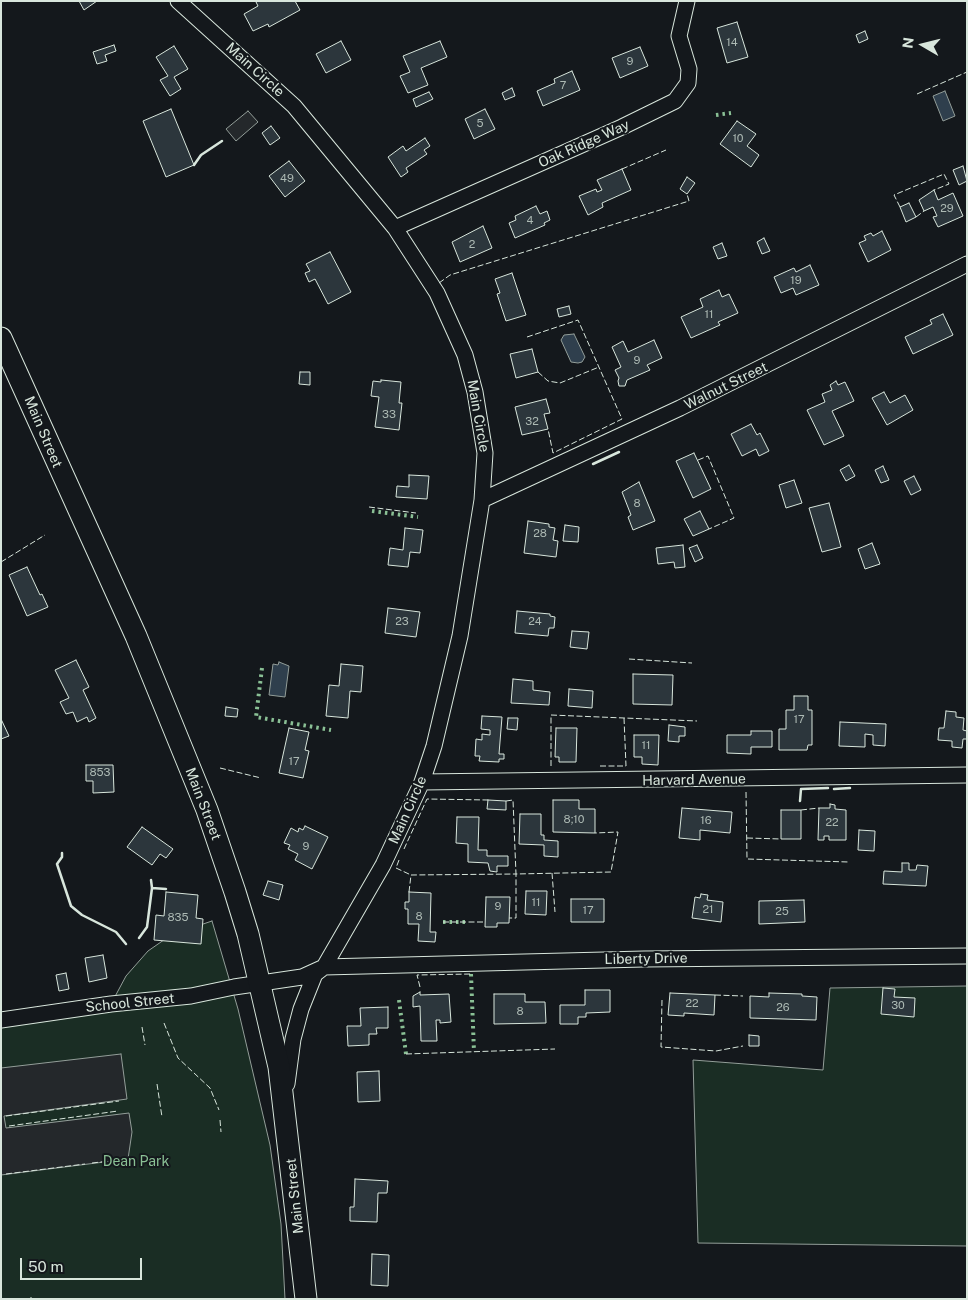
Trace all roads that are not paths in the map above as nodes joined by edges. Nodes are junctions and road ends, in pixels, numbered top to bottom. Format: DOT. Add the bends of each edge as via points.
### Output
graph roads {
  1 [pos="688,1"];
  2 [pos="182,2"];
  3 [pos="395,228"];
  4 [pos="967,264"];
  5 [pos="1,338"];
  6 [pos="482,500"];
  7 [pos="967,776"];
  8 [pos="422,782"];
  9 [pos="967,956"];
  10 [pos="324,967"];
  11 [pos="258,983"];
  12 [pos="1,1020"];
  13 [pos="285,1111"];
  14 [pos="306,1299"];
  1 -- 3 [label="street, Oak Ridge Way" via="679,36 689,69 688,83 675,101"];
  2 -- 3 [label="street, Main Circle" via="286,98"];
  3 -- 6 [label="street, Main Circle" via="437,292 465,355 476,392 485,453"];
  4 -- 6 [label="street, Walnut Street" via="689,404"];
  5 -- 11 [label="main road, Main Street" via="136,636 207,810 246,927"];
  6 -- 8 [label="street, Main Circle" via="458,643 434,746"];
  7 -- 8 [label="street, Harvard Avenue"];
  8 -- 10 [label="street, Main Circle" via="383,865"];
  9 -- 10 [label="street, Liberty Drive" via="644,959"];
  10 -- 11 [label="street" via="302,977"];
  10 -- 13 [label="street, Main Circle" via="315,974 300,1015 288,1069"];
  11 -- 12 [label="street, School Street" via="191,996"];
  11 -- 13 [label="main road, Main Street" via="279,1067"];
  13 -- 14 [label="main road, Main Street"];
}
